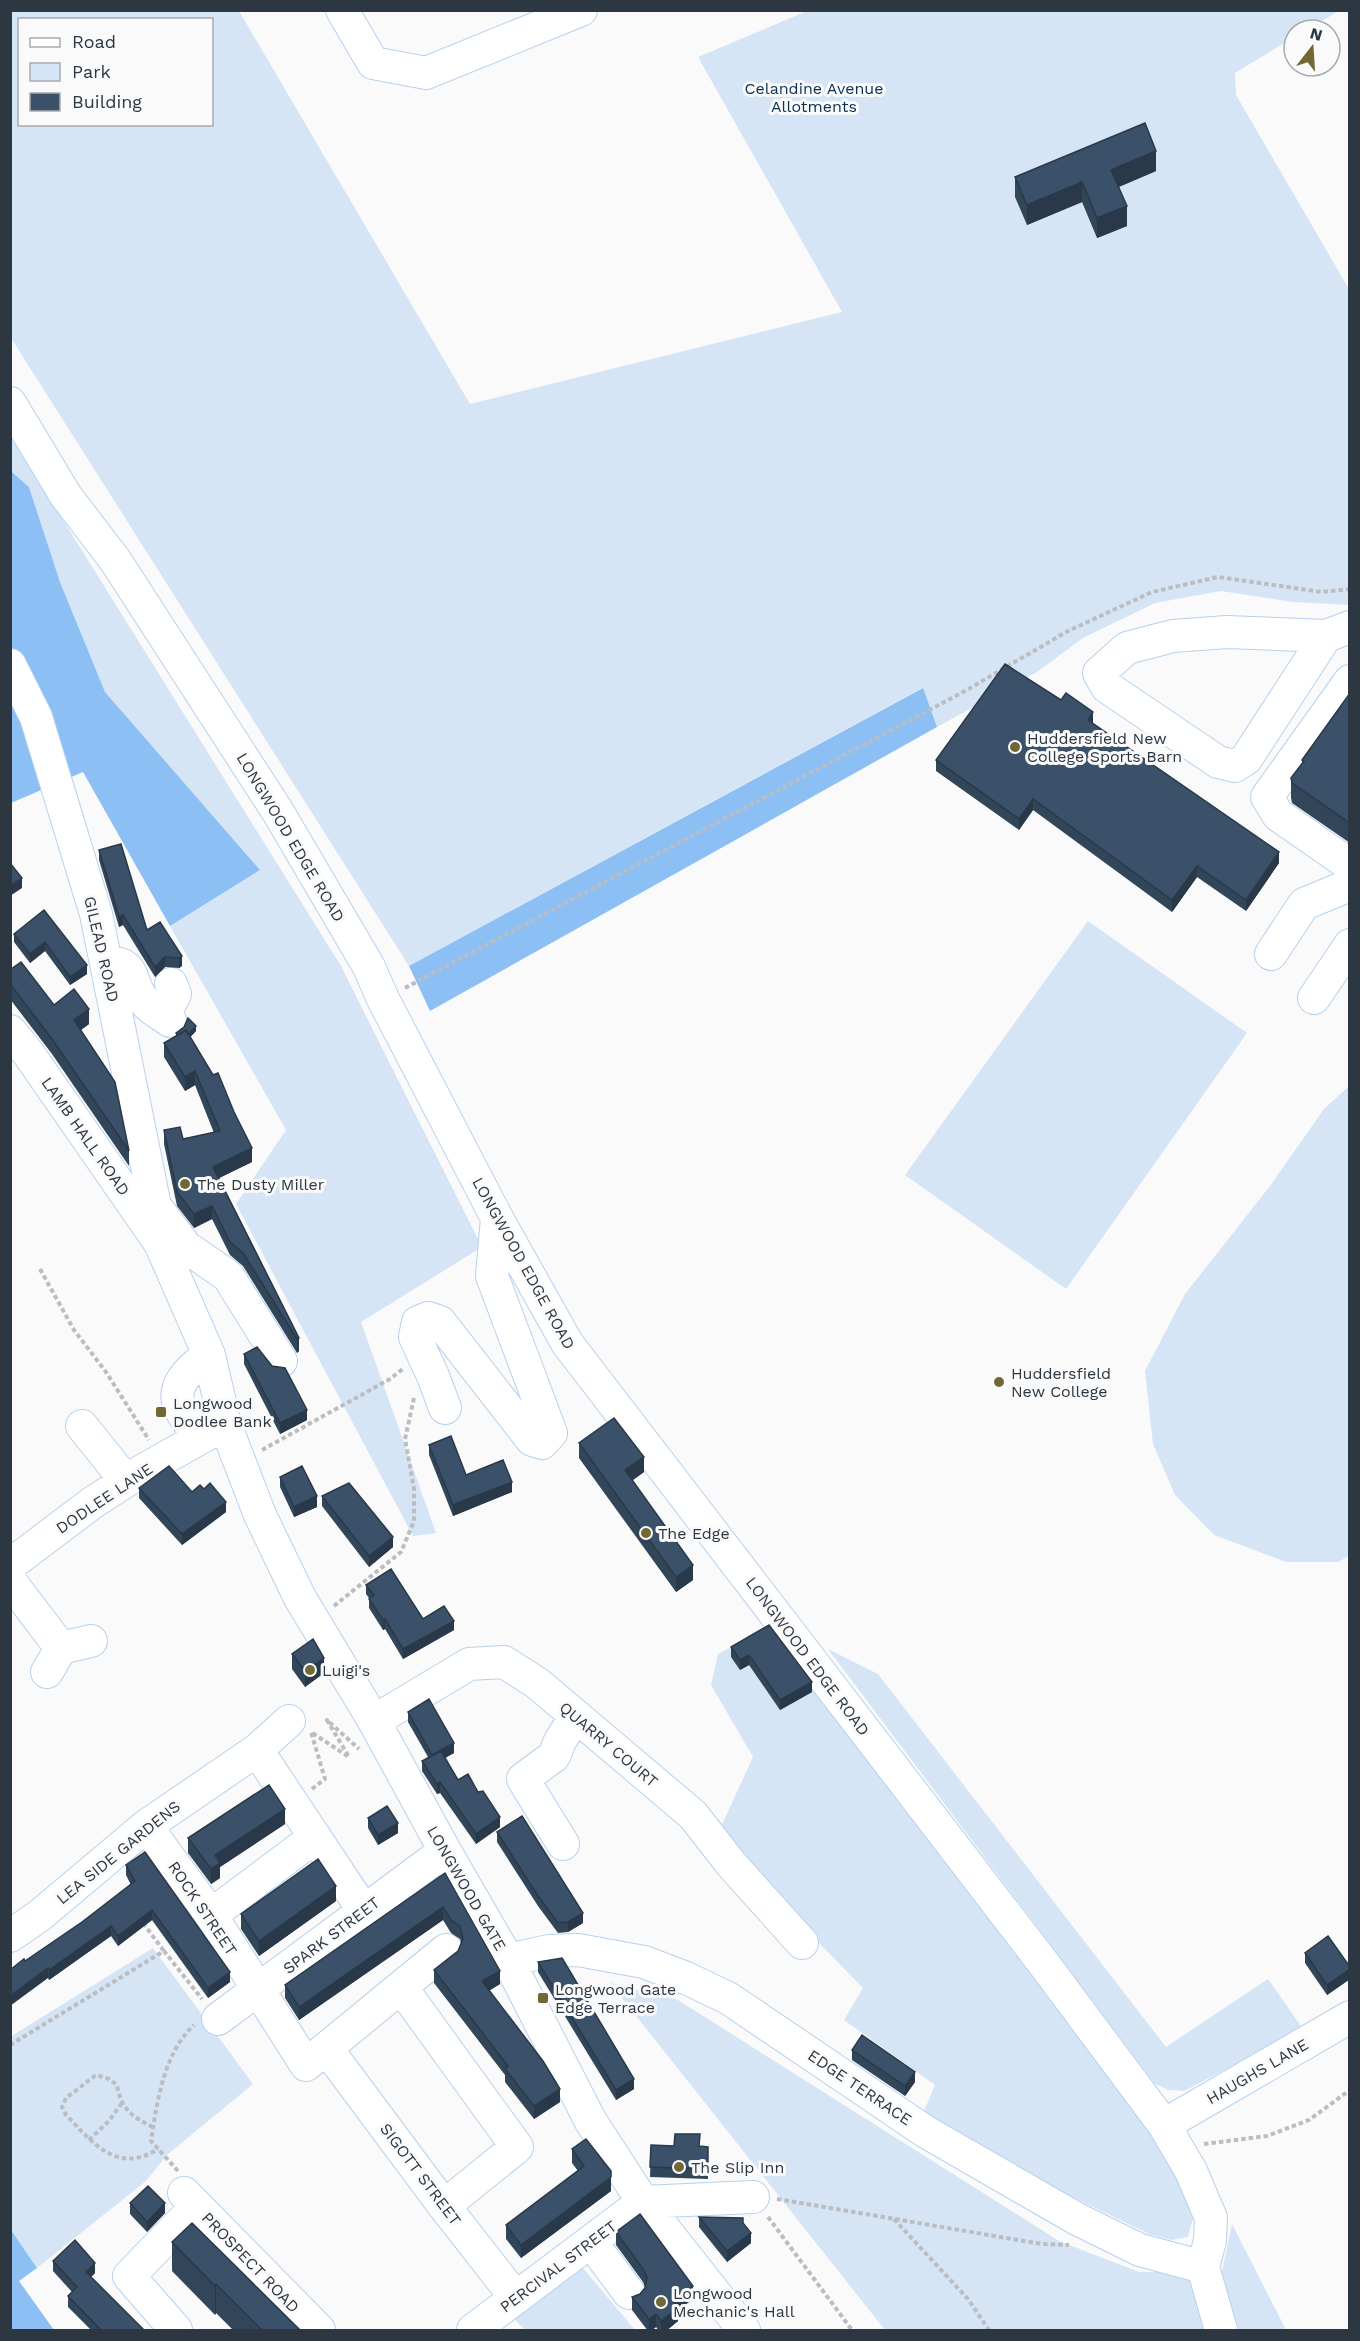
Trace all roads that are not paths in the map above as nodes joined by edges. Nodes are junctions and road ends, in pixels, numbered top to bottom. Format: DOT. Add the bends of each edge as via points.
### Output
graph roads {
  1 [pos="342,10"];
  2 [pos="581,10"];
  3 [pos="10,403"];
  4 [pos="1338,632"];
  5 [pos="10,665"];
  6 [pos="1350,681"];
  7 [pos="1350,865"];
  8 [pos="1350,885"];
  9 [pos="1350,945"];
  10 [pos="1271,954"];
  11 [pos="105,961"];
  12 [pos="171,984"];
  13 [pos="1314,998"];
  14 [pos="10,1030"];
  15 [pos="155,1206"];
  16 [pos="497,1218"];
  17 [pos="160,1243"];
  18 [pos="209,1355"];
  19 [pos="281,1361"];
  20 [pos="445,1408"];
  21 [pos="82,1426"];
  22 [pos="213,1431"];
  23 [pos="126,1481"];
  24 [pos="10,1565"];
  25 [pos="10,1581"];
  26 [pos="91,1641"];
  27 [pos="576,1716"];
  28 [pos="289,1721"];
  29 [pos="374,1721"];
  30 [pos="257,1750"];
  31 [pos="146,1826"];
  32 [pos="315,1837"];
  33 [pos="563,1844"];
  34 [pos="445,1851"];
  35 [pos="364,1911"];
  36 [pos="210,1916"];
  37 [pos="10,1936"];
  38 [pos="802,1943"];
  39 [pos="446,1950"];
  40 [pos="508,1960"];
  41 [pos="401,1987"];
  42 [pos="257,1990"];
  43 [pos="215,2015"];
  44 [pos="1350,2017"];
  45 [pos="327,2049"];
  46 [pos="1170,2136"];
  47 [pos="753,2197"];
  48 [pos="643,2202"];
  49 [pos="444,2206"];
  50 [pos="591,2242"];
  51 [pos="1203,2267"];
  52 [pos="629,2293"];
  53 [pos="516,2298"];
  54 [pos="176,2331"];
  55 [pos="319,2331"];
  56 [pos="473,2331"];
  57 [pos="744,2331"];
  58 [pos="1221,2331"];
  1 -- 2 [label="street" via="373,63 426,73"];
  3 -- 16 [label="street, LONGWOOD EDGE ROAD" via="66,495 115,560 278,812 369,967"];
  4 -- 4 [label="street" via="1173,636 1127,648 1099,673 1107,687 1218,762 1235,766 1246,759"];
  5 -- 11 [label="street, GILEAD ROAD" via="36,717 96,914"];
  6 -- 7 [label="street" via="1267,797 1278,815"];
  8 -- 10 [label="street" via="1304,904"];
  9 -- 13 [label="street"];
  11 -- 12 [label="street" via="122,963 129,969 146,1004 167,1018 175,994"];
  11 -- 15 [label="street, GILEAD ROAD"];
  14 -- 17 [label="street, LAMB HALL ROAD"];
  15 -- 17 [label="street, GILEAD ROAD"];
  15 -- 19 [label="street" via="186,1247 228,1276"];
  16 -- 20 [label="street" via="492,1276 550,1433 542,1443 532,1440 440,1322 428,1318 418,1322 414,1337"];
  16 -- 46 [label="street, LONGWOOD EDGE ROAD" via="567,1343 1015,1926"];
  17 -- 18 [label="street"];
  18 -- 22 [label="street"];
  18 -- 22 [label="street" via="184,1376 177,1406 187,1422"];
  21 -- 23 [label="street"];
  22 -- 23 [label="street, DODLEE LANE"];
  22 -- 29 [label="street, LONGWOOD GATE" via="241,1462 260,1515 300,1598"];
  23 -- 24 [label="street, DODLEE LANE"];
  25 -- 26 [label="street" via="54,1660"];
  27 -- 29 [label="street, QUARRY COURT" via="504,1662 469,1664"];
  27 -- 33 [label="street" via="554,1756 523,1779"];
  27 -- 38 [label="street, QUARRY COURT" via="693,1815"];
  28 -- 30 [label="street, LEA SIDE GARDENS"];
  29 -- 34 [label="street, LONGWOOD GATE"];
  30 -- 31 [label="street, LEA SIDE GARDENS"];
  30 -- 32 [label="street"];
  31 -- 36 [label="street, ROCK STREET"];
  31 -- 37 [label="street, LEA SIDE GARDENS"];
  32 -- 35 [label="street"];
  32 -- 36 [label="street"];
  34 -- 35 [label="street, SPARK STREET"];
  34 -- 40 [label="street, LONGWOOD GATE"];
  35 -- 42 [label="street, SPARK STREET"];
  36 -- 42 [label="street, ROCK STREET"];
  39 -- 41 [label="street"];
  40 -- 48 [label="street, LONGWOOD GATE" via="590,2120"];
  40 -- 51 [label="street, EDGE TERRACE" via="549,1951 578,1950 644,1962 686,1978 728,1998 926,2132 1077,2219 1140,2250"];
  41 -- 45 [label="street"];
  41 -- 49 [label="street" via="517,2147"];
  42 -- 43 [label="street, SPARK STREET"];
  42 -- 45 [label="street, ROCK STREET" via="306,2066"];
  44 -- 46 [label="street, HAUGHS LANE"];
  45 -- 49 [label="street, SIGOTT STREET"];
  46 -- 51 [label="street, LONGWOOD EDGE ROAD" via="1191,2171 1211,2218"];
  47 -- 48 [label="street"];
  48 -- 50 [label="street, PERCIVAL STREET"];
  48 -- 57 [label="street, LONGWOOD GATE"];
  49 -- 53 [label="street, SIGOTT STREET"];
  50 -- 52 [label="street"];
  50 -- 53 [label="street, PERCIVAL STREET"];
  51 -- 58 [label="street"];
  53 -- 56 [label="street, PERCIVAL STREET"];
  54 -- 55 [label="street, PROSPECT ROAD" via="129,2276 190,2199"];
}
